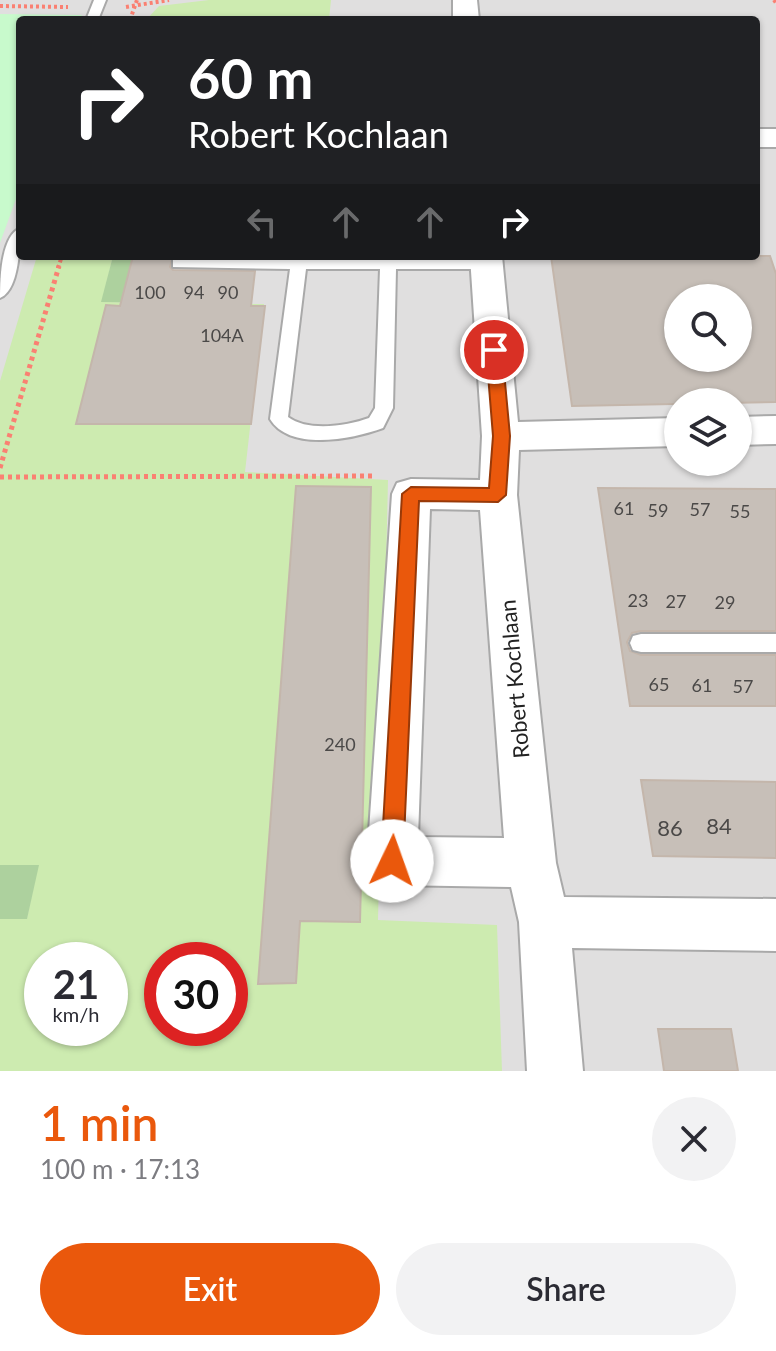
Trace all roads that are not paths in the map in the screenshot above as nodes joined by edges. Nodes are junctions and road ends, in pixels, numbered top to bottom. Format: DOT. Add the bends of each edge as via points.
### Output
graph roads {
  1 [pos="16,245"];
  2 [pos="486,260"];
  3 [pos="179,263"];
  4 [pos="299,263"];
  5 [pos="388,263"];
  6 [pos="0,292"];
  7 [pos="776,430"];
  8 [pos="752,431"];
  9 [pos="664,432"];
  10 [pos="501,436"];
  11 [pos="498,495"];
  12 [pos="641,643"];
  13 [pos="776,643"];
  14 [pos="531,863"];
  15 [pos="544,922"];
  16 [pos="776,925"];
  17 [pos="555,1071"];
  1 -- 6 [label="lane"];
  2 -- 5 [label="lane"];
  2 -- 10 [label="street, Robert Kochlaan"];
  3 -- 4 [label="lane"];
  4 -- 5 [label="lane"];
  4 -- 5 [label="lane" via="279,419 288,428 351,431 376,423 384,408"];
  7 -- 8 [label="street"];
  9 -- 10 [label="street"];
  10 -- 11 [label="street, Robert Kochlaan"];
  11 -- 14 [label="street, Robert Kochlaan"];
  11 -- 14 [label="street" via="411,494 392,861"];
  12 -- 13 [label="lane"];
  14 -- 15 [label="street, Robert Kochlaan"];
  15 -- 16 [label="street"];
  15 -- 17 [label="street, Robert Kochlaan"];
}
